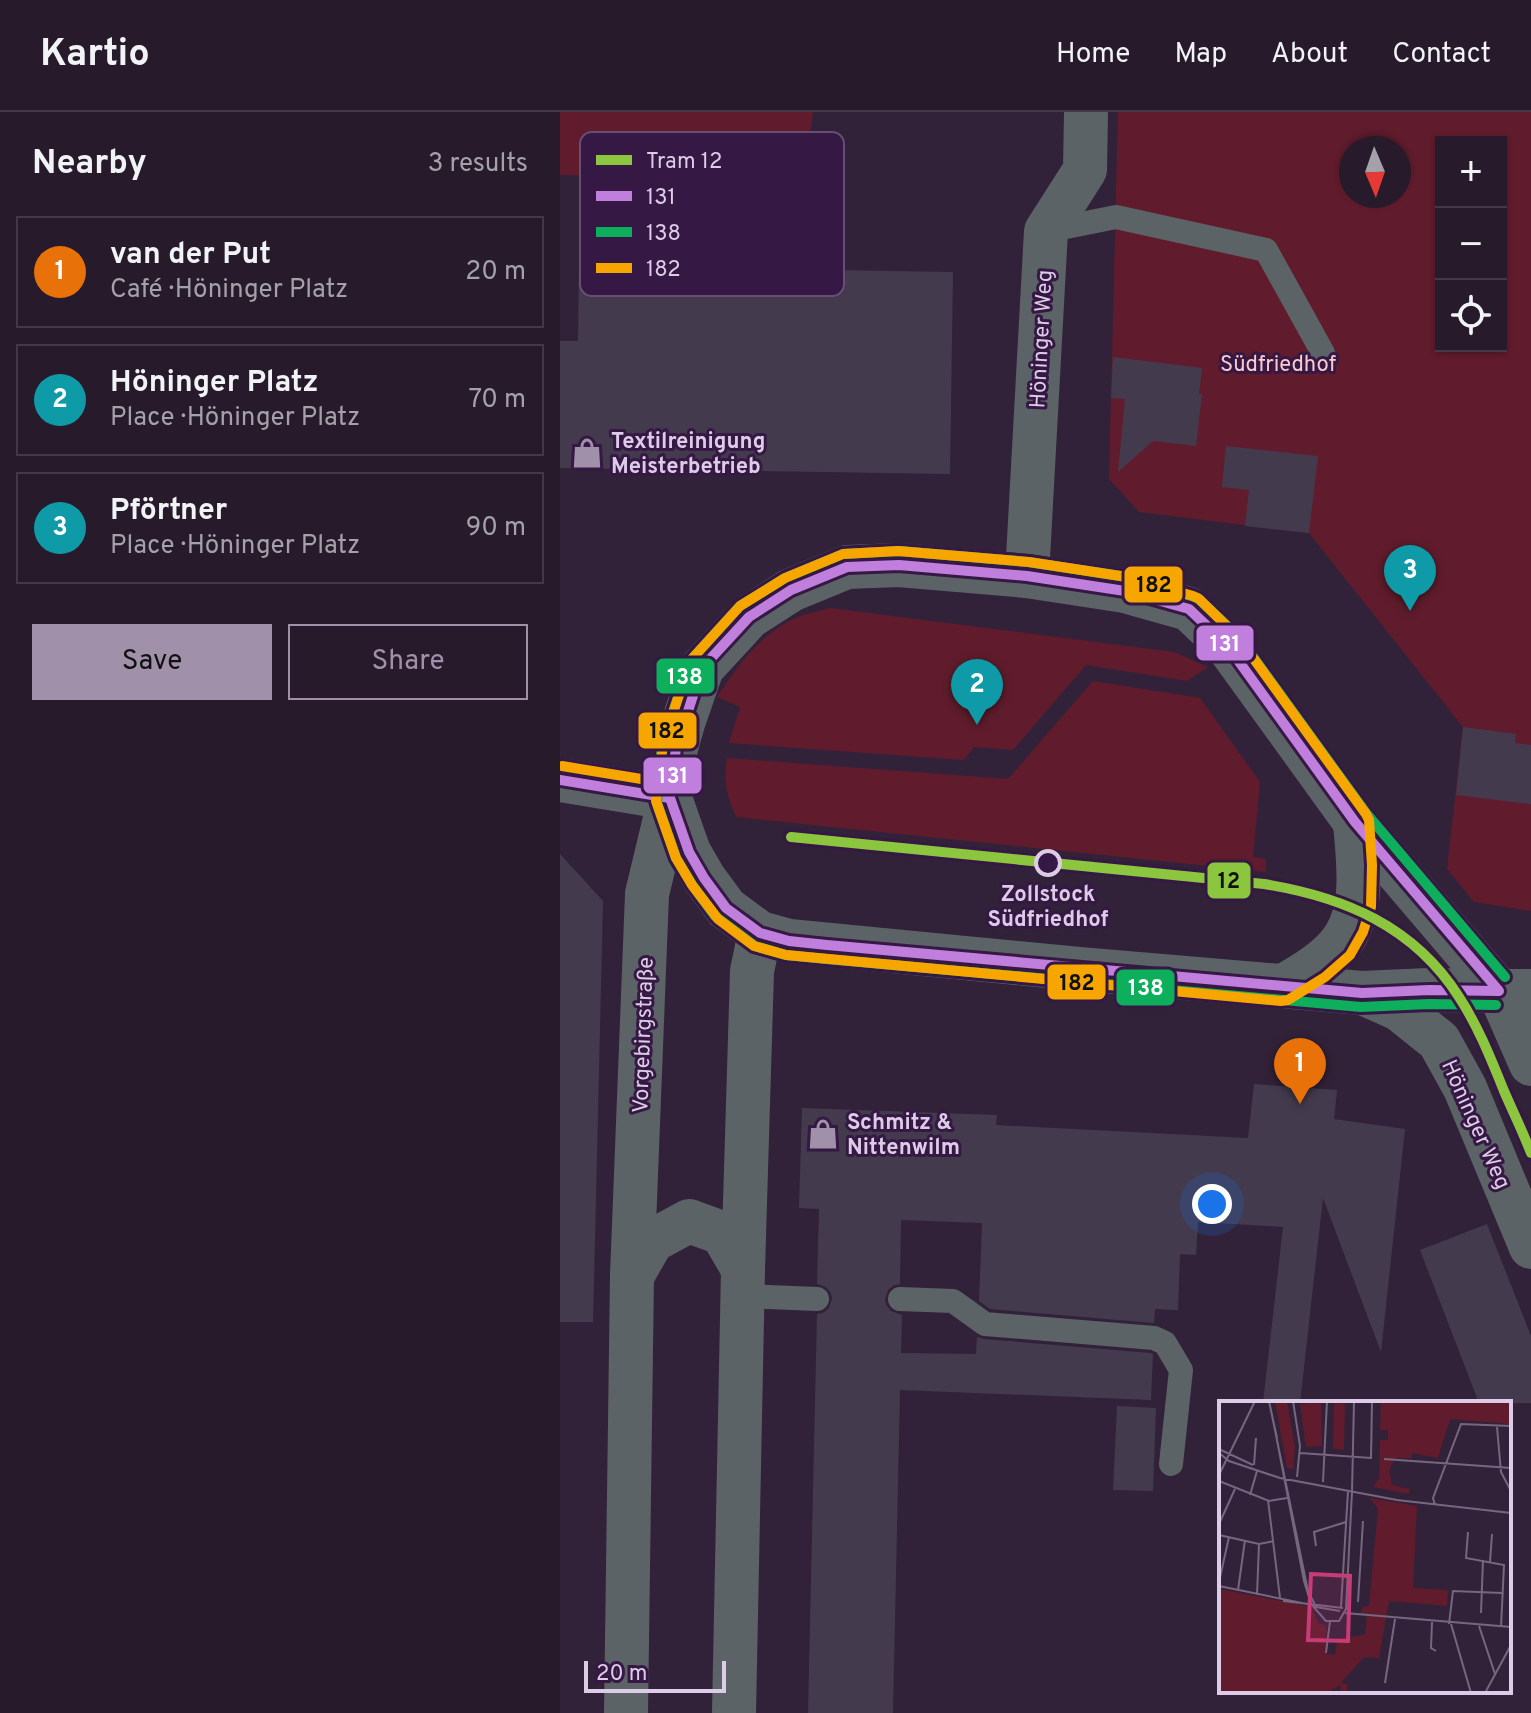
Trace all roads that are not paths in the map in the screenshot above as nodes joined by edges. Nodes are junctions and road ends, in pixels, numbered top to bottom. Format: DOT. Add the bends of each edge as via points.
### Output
graph roads {
  1 [pos="1086,112"];
  2 [pos="1046,231"];
  3 [pos="1323,353"];
  4 [pos="1027,576"];
  5 [pos="560,780"];
  6 [pos="670,798"];
  7 [pos="1355,822"];
  8 [pos="760,933"];
  9 [pos="1282,987"];
  10 [pos="1515,991"];
  11 [pos="1362,993"];
  12 [pos="1531,1064"];
  13 [pos="1531,1247"];
  14 [pos="632,1276"];
  15 [pos="743,1282"];
  16 [pos="817,1299"];
  17 [pos="900,1299"];
  18 [pos="1171,1464"];
  19 [pos="626,1713"];
  20 [pos="734,1713"];
  1 -- 2 [label="street, Höninger Weg" via="1085,170"];
  2 -- 3 [label="lane" via="1116,217 1266,250"];
  2 -- 4 [label="street, Höninger Weg"];
  4 -- 6 [label="street, Vorgebirgstraße" via="899,565 847,567 791,590 749,617 702,668 676,748"];
  4 -- 7 [label="street, Vorgebirgstraße" via="1125,591 1189,609 1227,645"];
  5 -- 6 [label="street"];
  6 -- 8 [label="street" via="704,878 726,908"];
  6 -- 14 [label="street, Vorgebirgstraße" via="647,894"];
  7 -- 9 [label="street" via="1357,907 1350,926 1339,946"];
  7 -- 10 [label="street, Vorgebirgstraße"];
  8 -- 9 [label="street" via="827,945"];
  8 -- 15 [label="street" via="752,971"];
  9 -- 11 [label="street"];
  10 -- 11 [label="street"];
  10 -- 12 [label="street"];
  11 -- 13 [label="street, Höninger Weg" via="1399,1009 1439,1041 1465,1088"];
  14 -- 15 [label="street, Vorgebirgstraße" via="652,1241 689,1221 722,1233"];
  14 -- 19 [label="street, Vorgebirgstraße"];
  15 -- 16 [label="lane"];
  15 -- 20 [label="street"];
  17 -- 18 [label="lane" via="953,1301 985,1324 1165,1343 1181,1370"];
}
